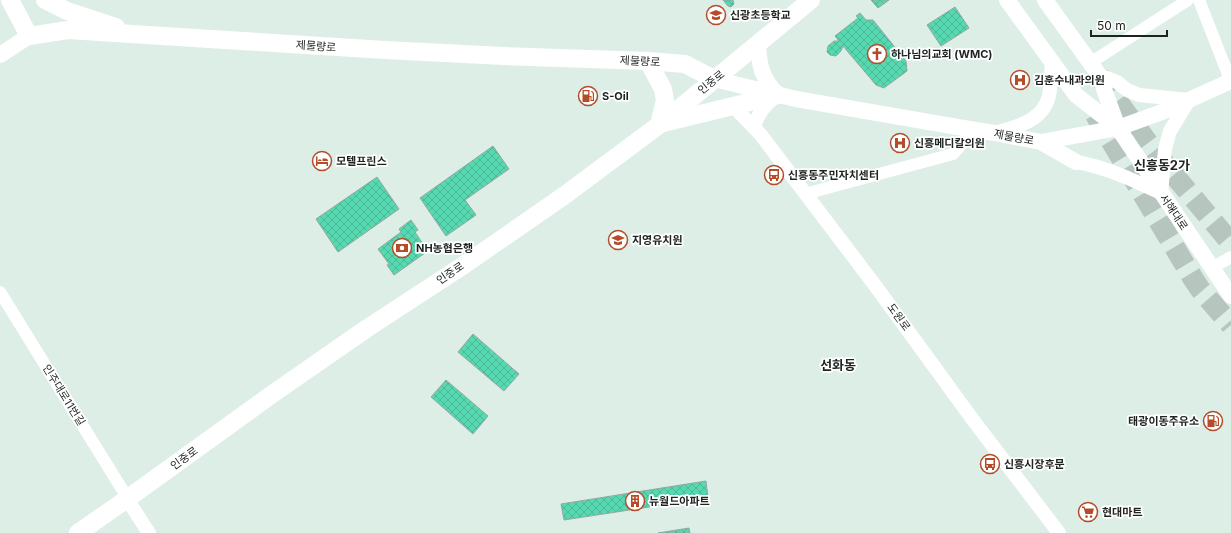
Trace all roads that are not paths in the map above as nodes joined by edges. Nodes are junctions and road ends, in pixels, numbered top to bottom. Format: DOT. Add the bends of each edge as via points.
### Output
graph roads {
  1 [pos="10,0"];
  2 [pos="45,0"];
  3 [pos="811,0"];
  4 [pos="1007,0"];
  5 [pos="1045,0"];
  6 [pos="1188,0"];
  7 [pos="1199,0"];
  8 [pos="140,35"];
  9 [pos="29,36"];
  10 [pos="758,44"];
  11 [pos="0,55"];
  12 [pos="648,62"];
  13 [pos="1052,62"];
  14 [pos="1094,69"];
  15 [pos="714,79"];
  16 [pos="1231,82"];
  17 [pos="778,95"];
  18 [pos="1189,100"];
  19 [pos="733,106"];
  20 [pos="659,125"];
  21 [pos="754,127"];
  22 [pos="1118,128"];
  23 [pos="974,130"];
  24 [pos="995,133"];
  25 [pos="1041,142"];
  26 [pos="1076,162"];
  27 [pos="1161,193"];
  28 [pos="805,194"];
  29 [pos="1231,257"];
  30 [pos="1212,268"];
  31 [pos="0,292"];
  32 [pos="1231,296"];
  33 [pos="127,499"];
  34 [pos="78,533"];
  35 [pos="149,533"];
  36 [pos="1059,533"];
  1 -- 9 [label="main road"];
  2 -- 8 [label="main road" via="67,11"];
  3 -- 10 [label="main road, 인중로"];
  4 -- 13 [label="main road, 서해대로"];
  5 -- 14 [label="main road, 서해대로"];
  6 -- 14 [label="street"];
  7 -- 16 [label="street"];
  8 -- 9 [label="main road, 제물량로" via="68,30"];
  8 -- 12 [label="main road, 제물량로" via="496,56"];
  9 -- 11 [label="main road"];
  10 -- 15 [label="main road, 인중로"];
  10 -- 17 [label="main road" via="761,69 770,87"];
  12 -- 15 [label="main road, 제물량로" via="685,64"];
  12 -- 20 [label="main road" via="663,88 665,100"];
  13 -- 22 [label="main road, 서해대로" via="1076,95"];
  13 -- 24 [label="street" via="1049,96 1044,108 1036,117"];
  14 -- 18 [label="street" via="1139,95"];
  14 -- 22 [label="main road, 서해대로"];
  15 -- 17 [label="main road, 제물량로"];
  15 -- 20 [label="main road, 인중로"];
  16 -- 18 [label="main road, 제물량로"];
  17 -- 19 [label="main road"];
  17 -- 21 [label="street" via="759,113"];
  17 -- 23 [label="main road, 제물량로"];
  18 -- 22 [label="main road, 제물량로"];
  18 -- 27 [label="street" via="1170,131 1165,149"];
  19 -- 20 [label="main road"];
  19 -- 21 [label="street, 도원로"];
  20 -- 33 [label="main road, 인중로" via="561,197 366,329"];
  21 -- 28 [label="street, 도원로"];
  22 -- 25 [label="main road, 제물량로"];
  22 -- 27 [label="main road, 서해대로"];
  23 -- 24 [label="main road, 제물량로"];
  23 -- 28 [label="street" via="953,154"];
  24 -- 25 [label="main road, 제물량로"];
  25 -- 26 [label="main road"];
  26 -- 27 [label="street" via="1110,170"];
  27 -- 30 [label="main road, 서해대로"];
  28 -- 36 [label="street, 도원로"];
  29 -- 30 [label="street"];
  30 -- 32 [label="main road, 서해대로"];
  31 -- 33 [label="street, 인주대로11번길"];
  33 -- 34 [label="main road, 인중로"];
  33 -- 35 [label="street"];
}
